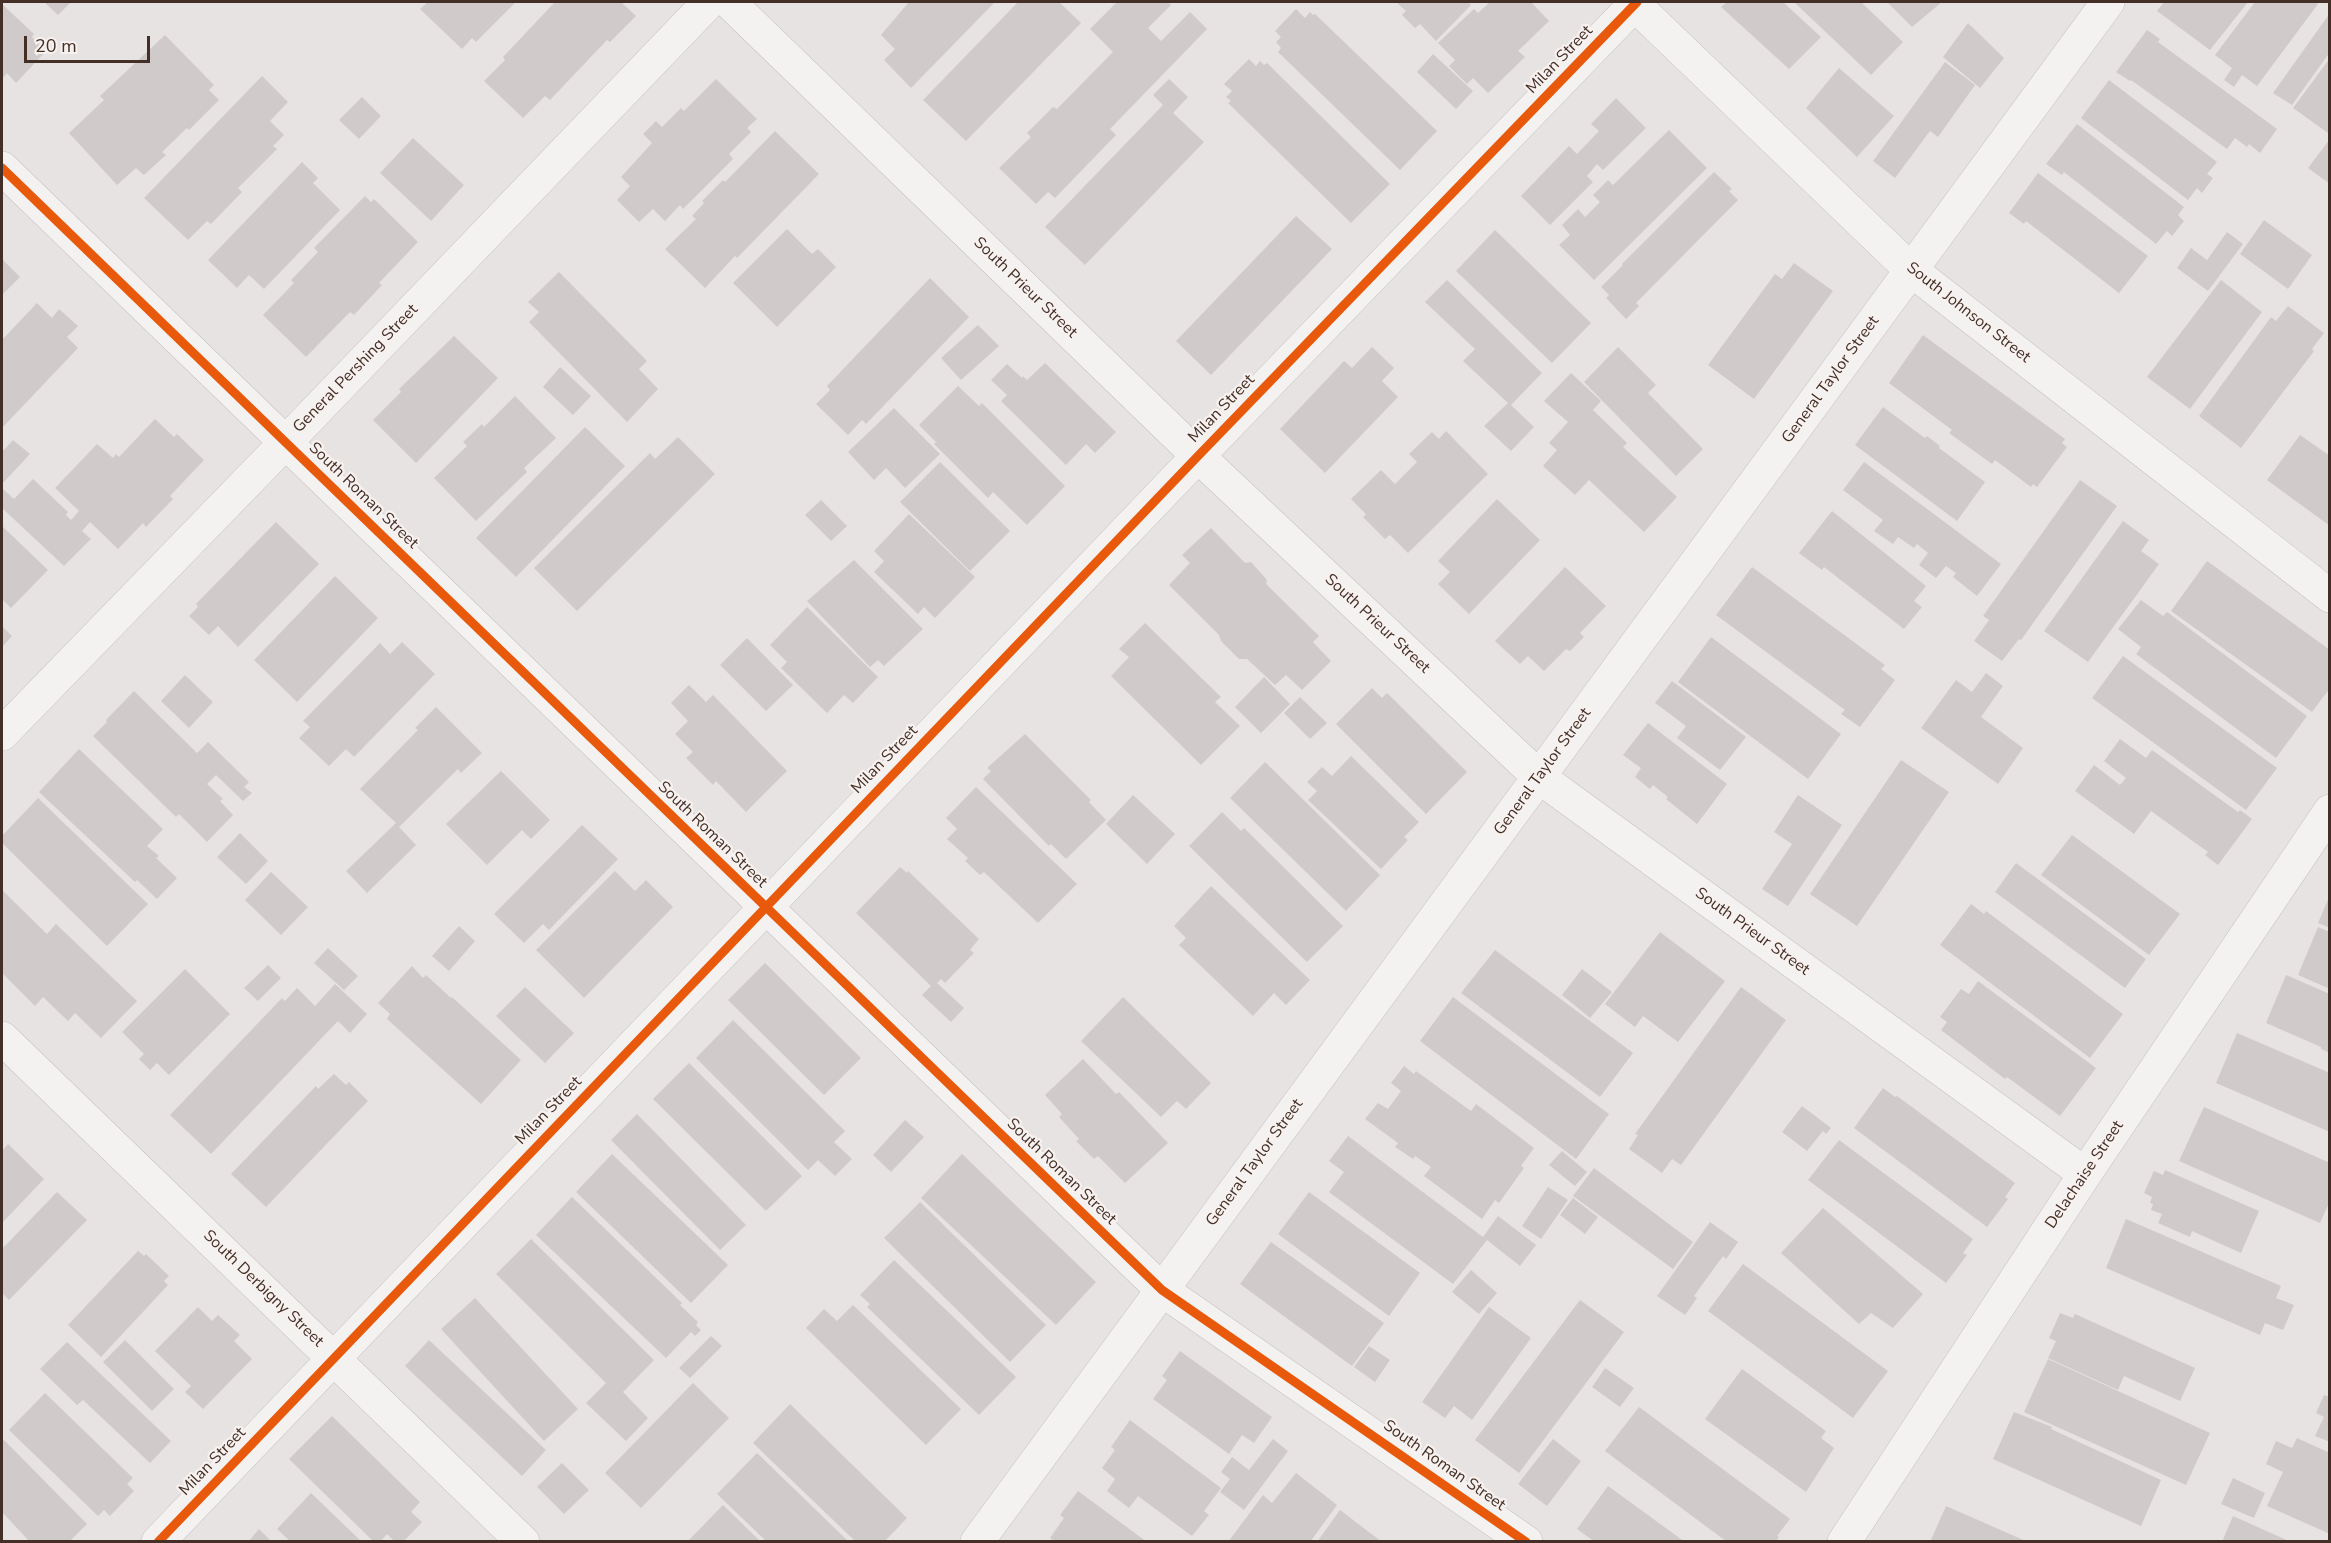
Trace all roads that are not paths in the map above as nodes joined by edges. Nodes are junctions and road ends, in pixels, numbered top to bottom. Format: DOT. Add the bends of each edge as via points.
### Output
graph roads {
  1 [pos="709,2"];
  2 [pos="729,2"];
  3 [pos="1635,2"];
  4 [pos="2108,2"];
  5 [pos="2,168"];
  6 [pos="1911,270"];
  7 [pos="286,442"];
  8 [pos="1198,456"];
  9 [pos="2330,596"];
  10 [pos="2,734"];
  11 [pos="1539,777"];
  12 [pos="2330,811"];
  13 [pos="765,907"];
  14 [pos="2,1038"];
  15 [pos="2085,1174"];
  16 [pos="1162,1290"];
  17 [pos="334,1358"];
  18 [pos="158,1542"];
  19 [pos="523,1542"];
  20 [pos="977,1542"];
  21 [pos="1526,1542"];
  22 [pos="1844,1542"];
  1 -- 7 [label="street, General Pershing Street"];
  2 -- 8 [label="street, South Prieur Street"];
  3 -- 6 [label="street, South Johnson Street"];
  3 -- 8 [label="street, Milan Street"];
  4 -- 6 [label="street, General Taylor Street"];
  5 -- 7 [label="street, South Roman Street"];
  6 -- 9 [label="street, South Johnson Street"];
  6 -- 11 [label="street, General Taylor Street"];
  7 -- 10 [label="street, General Pershing Street"];
  7 -- 13 [label="street, South Roman Street"];
  8 -- 11 [label="street, South Prieur Street"];
  8 -- 13 [label="street, Milan Street"];
  11 -- 15 [label="street, South Prieur Street"];
  11 -- 16 [label="street, General Taylor Street"];
  12 -- 15 [label="street, Delachaise Street"];
  13 -- 16 [label="street, South Roman Street"];
  13 -- 17 [label="street, Milan Street"];
  14 -- 17 [label="street, South Derbigny Street"];
  15 -- 22 [label="street, Delachaise Street"];
  16 -- 20 [label="street, General Taylor Street"];
  16 -- 21 [label="street, South Roman Street"];
  17 -- 18 [label="street, Milan Street"];
  17 -- 19 [label="street, South Derbigny Street"];
}
